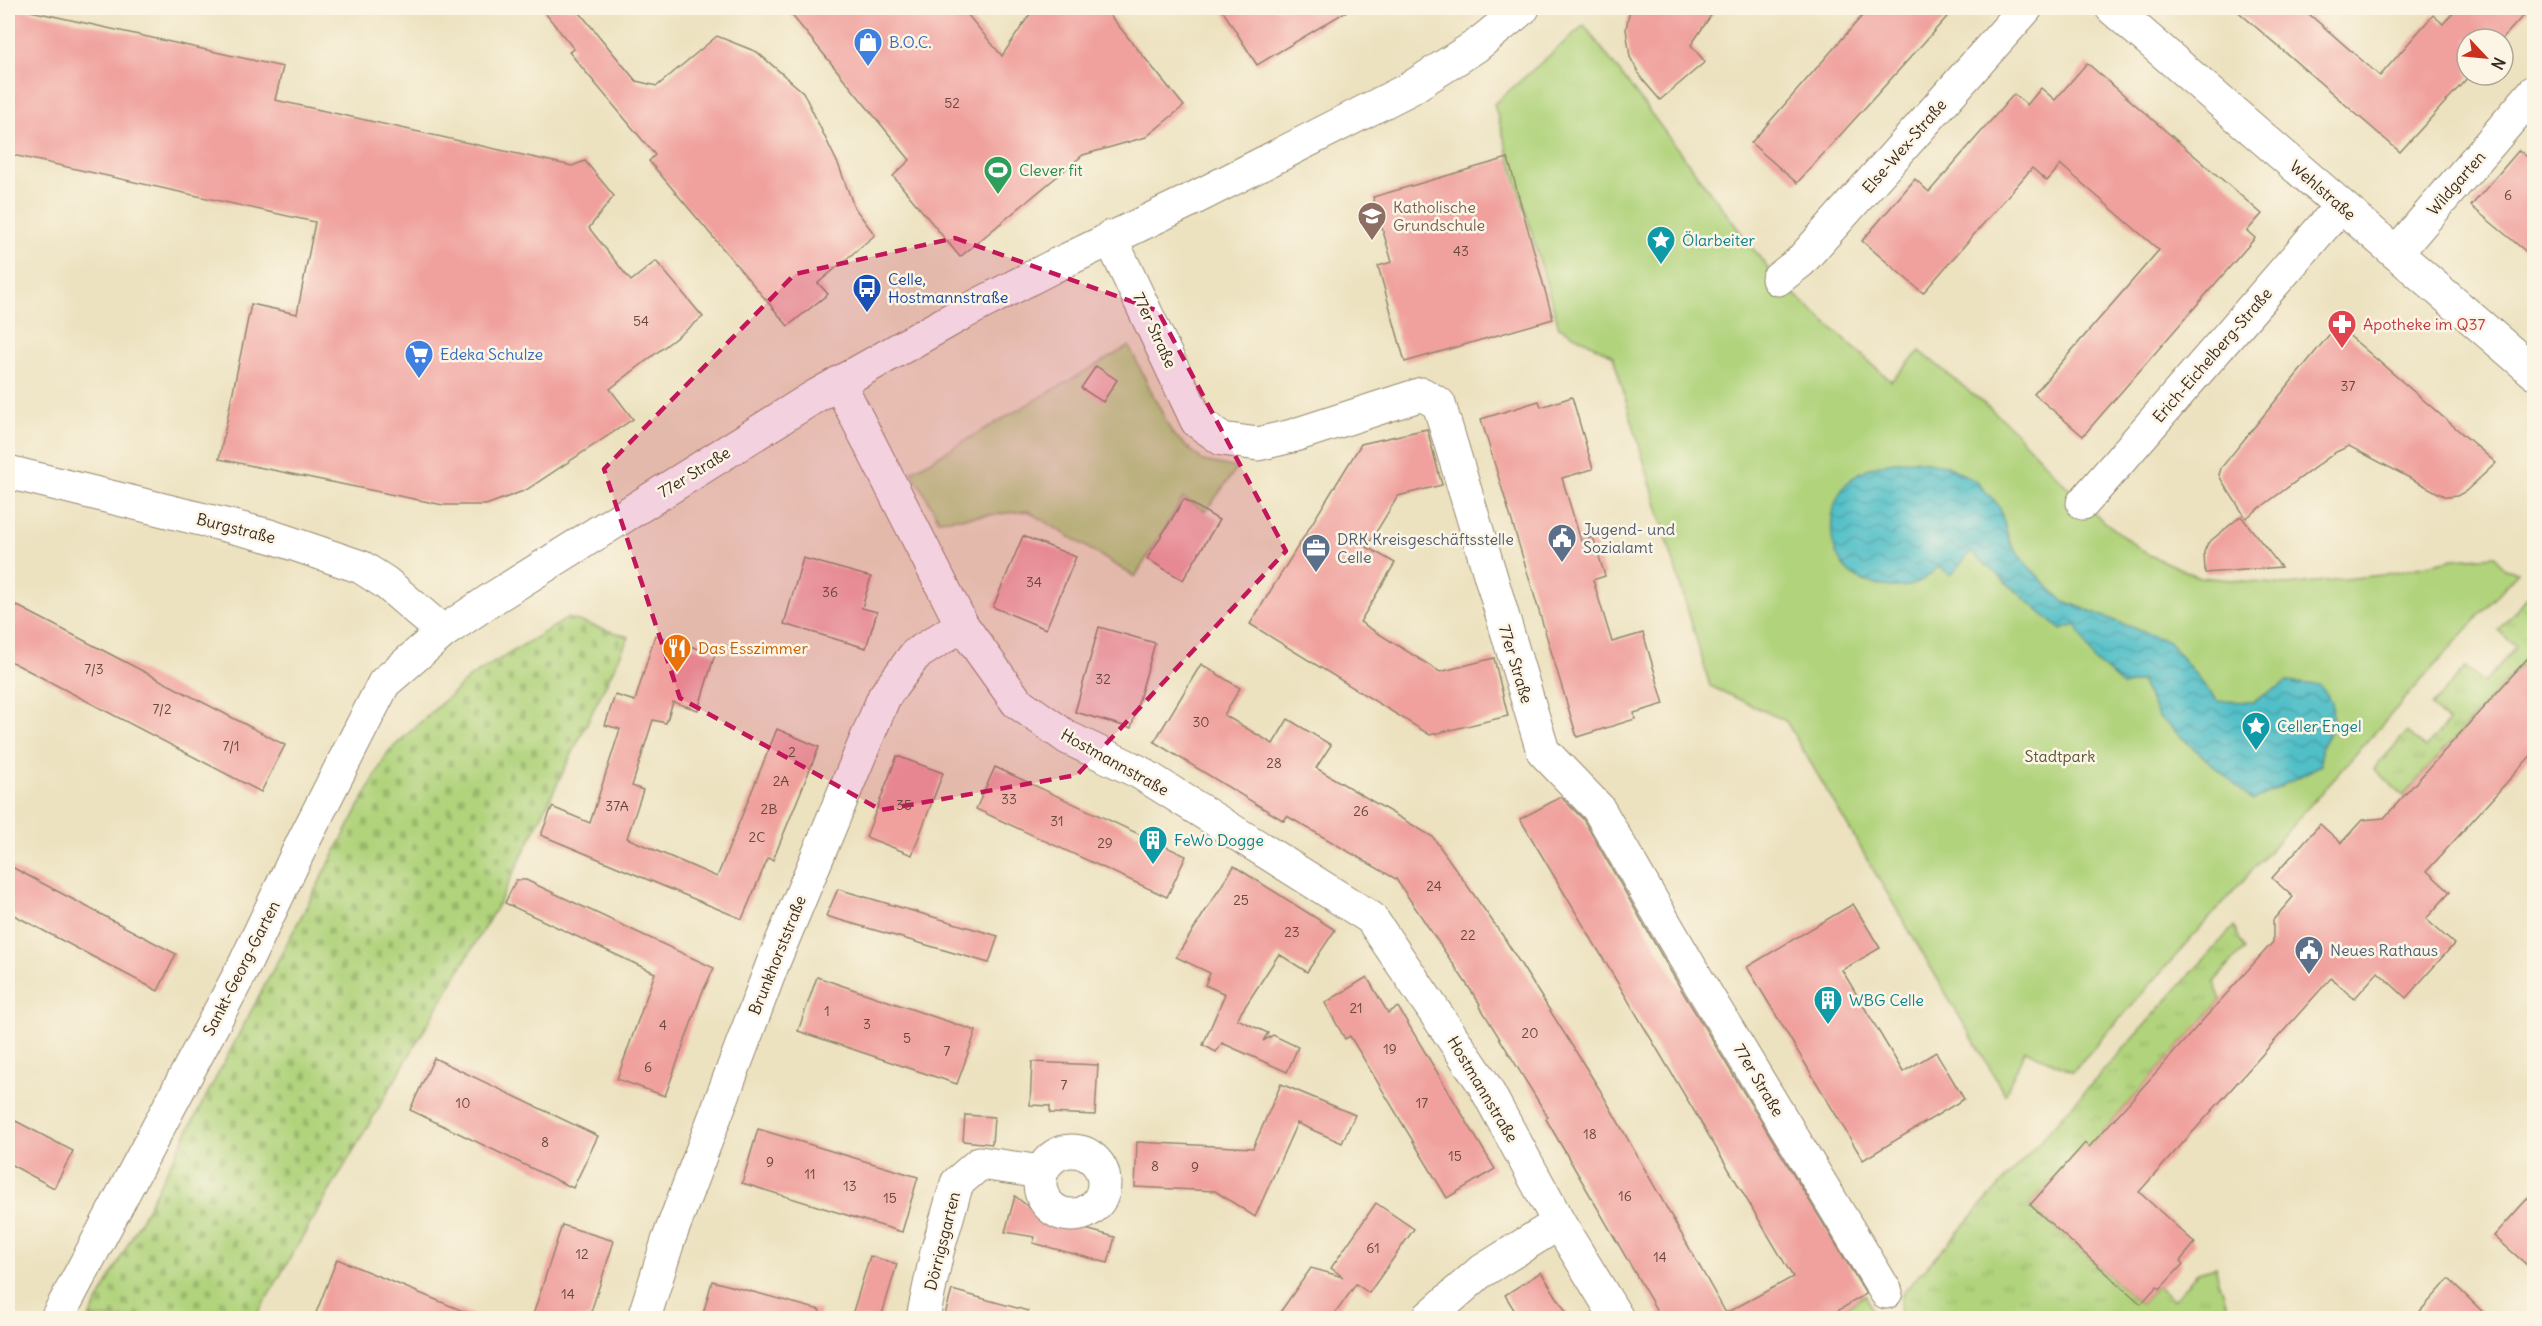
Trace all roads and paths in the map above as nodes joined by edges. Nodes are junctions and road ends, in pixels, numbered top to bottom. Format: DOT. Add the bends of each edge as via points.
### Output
graph roads {
  1 [pos="2026,8"];
  2 [pos="2118,9"];
  3 [pos="1512,11"];
  4 [pos="2528,112"];
  5 [pos="2341,206"];
  6 [pos="1110,237"];
  7 [pos="2396,253"];
  8 [pos="1778,279"];
  9 [pos="2535,372"];
  10 [pos="839,382"];
  11 [pos="8,472"];
  12 [pos="2083,503"];
  13 [pos="962,625"];
  14 [pos="443,632"];
  15 [pos="1041,1172"];
  16 [pos="1559,1223"];
  17 [pos="1886,1292"];
  18 [pos="57,1318"];
  19 [pos="644,1318"];
  20 [pos="923,1318"];
  21 [pos="1428,1318"];
  22 [pos="1617,1318"];
  1 -- 8 [label="street, Else-Wex-Straße" via="1800,262"];
  2 -- 5 [label="street, Wehlstraße"];
  3 -- 6 [label="street, 77er Straße" via="1476,46 1409,89"];
  4 -- 7 [label="street, Wildgarten"];
  5 -- 7 [label="street, Wehlstraße"];
  5 -- 12 [label="street, Erich-Eichelberg-Straße"];
  6 -- 10 [label="street, 77er Straße"];
  6 -- 17 [label="street, 77er Straße" via="1197,421 1222,439 1258,444 1422,394 1438,404 1542,751 1598,808"];
  7 -- 9 [label="street, Wehlstraße"];
  10 -- 13 [label="street, Hostmannstraße"];
  10 -- 14 [label="street, 77er Straße"];
  11 -- 14 [label="street, Burgstraße" via="270,536 361,567"];
  13 -- 16 [label="street, Hostmannstraße" via="1017,702 1068,738 1138,772 1371,918 1483,1083"];
  13 -- 19 [label="street, Brunkhorststraße" via="915,655 884,697 773,963 668,1241"];
  14 -- 18 [label="street, Sankt-Georg-Garten" via="384,683 244,966"];
  15 -- 20 [label="street, Dörrigsgarten" via="980,1163 957,1183"];
  16 -- 21 [label="street" via="1479,1273"];
  16 -- 22 [label="street, Hostmannstraße"];
}
